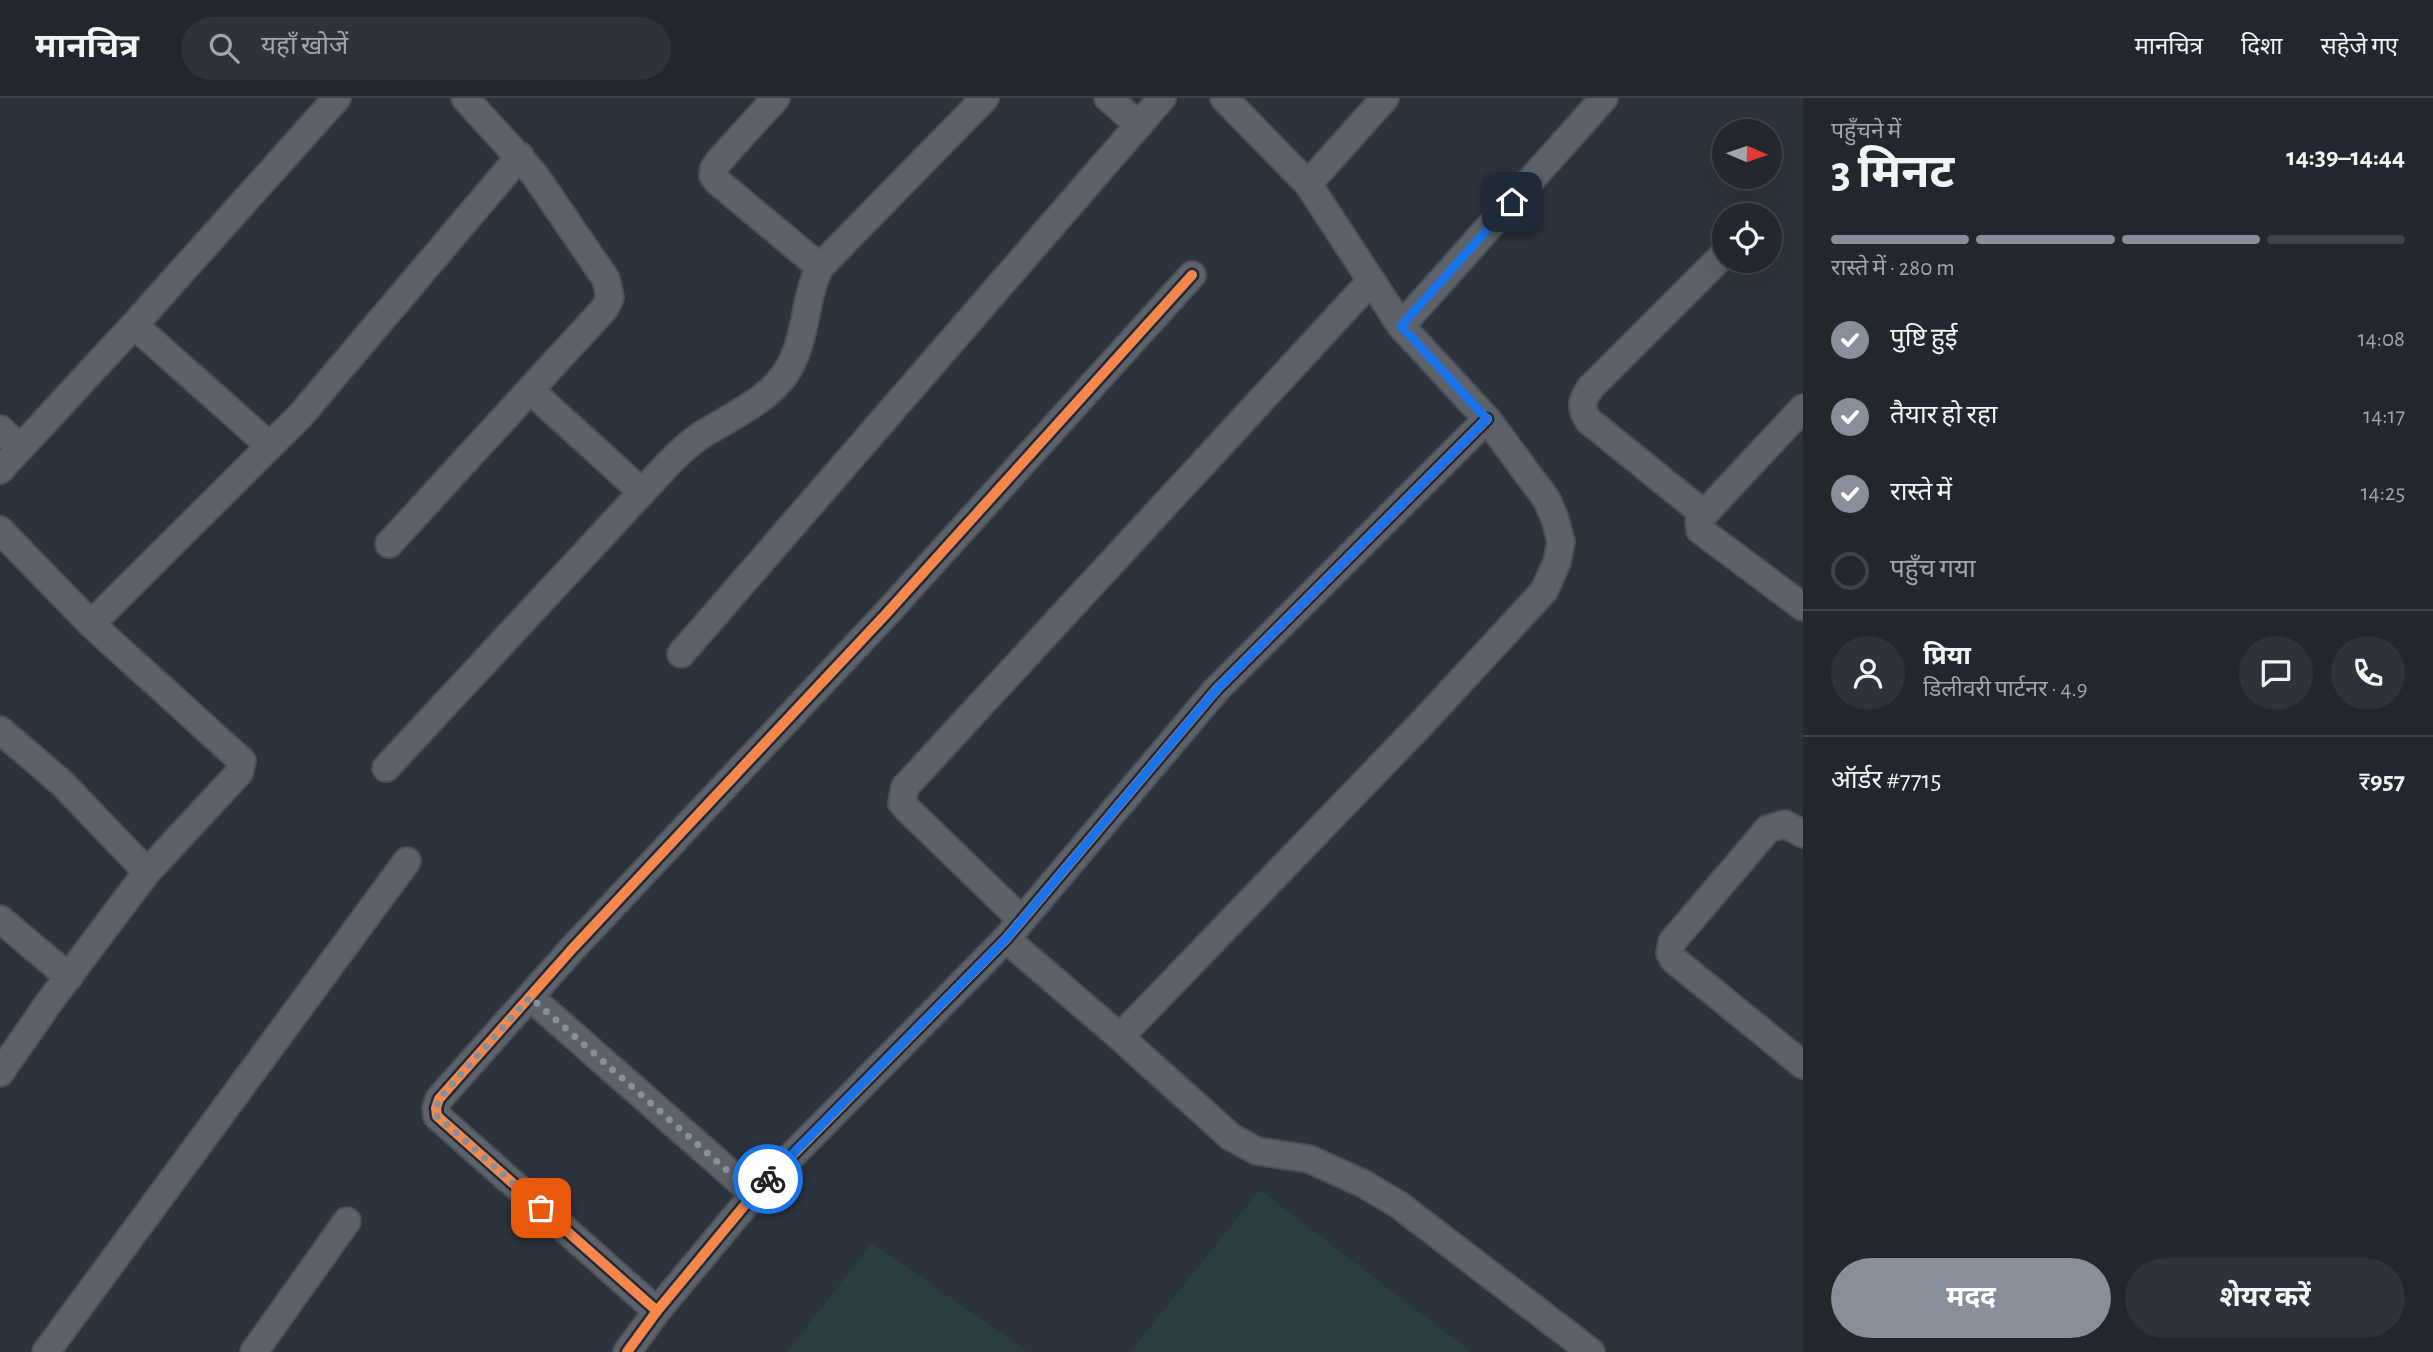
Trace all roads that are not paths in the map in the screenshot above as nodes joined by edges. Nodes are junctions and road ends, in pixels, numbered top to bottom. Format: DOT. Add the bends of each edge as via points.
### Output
graph roads {
  1 [pos="337,98"];
  2 [pos="464,98"];
  3 [pos="776,98"];
  4 [pos="985,98"];
  5 [pos="1108,98"];
  6 [pos="1161,98"];
  7 [pos="1224,98"];
  8 [pos="1385,98"];
  9 [pos="1604,98"];
  10 [pos="1139,125"];
  11 [pos="520,156"];
  12 [pos="1308,184"];
  13 [pos="1712,266"];
  14 [pos="820,267"];
  15 [pos="1192,275"];
  16 [pos="1371,281"];
  17 [pos="134,325"];
  18 [pos="1401,326"];
  19 [pos="530,390"];
  20 [pos="1803,408"];
  21 [pos="1487,419"];
  22 [pos="0,429"];
  23 [pos="270,446"];
  24 [pos="20,449"];
  25 [pos="0,470"];
  26 [pos="642,492"];
  27 [pos="1704,514"];
  28 [pos="0,530"];
  29 [pos="389,544"];
  30 [pos="1803,607"];
  31 [pos="91,624"];
  32 [pos="681,654"];
  33 [pos="0,730"];
  34 [pos="386,768"];
  35 [pos="1803,834"];
  36 [pos="407,861"];
  37 [pos="147,872"];
  38 [pos="0,919"];
  39 [pos="1014,930"];
  40 [pos="69,977"];
  41 [pos="530,997"];
  42 [pos="1120,1037"];
  43 [pos="1803,1065"];
  44 [pos="0,1073"];
  45 [pos="754,1194"];
  46 [pos="347,1221"];
  47 [pos="657,1311"];
  48 [pos="46,1352"];
  49 [pos="254,1352"];
  50 [pos="627,1352"];
  51 [pos="1591,1352"];
  1 -- 17 [label="street"];
  2 -- 11 [label="street"];
  3 -- 14 [label="street" via="719,161 713,176"];
  4 -- 14 [label="street"];
  5 -- 10 [label="street"];
  6 -- 10 [label="street"];
  7 -- 12 [label="street"];
  8 -- 12 [label="street"];
  9 -- 18 [label="street"];
  10 -- 32 [label="street"];
  11 -- 19 [label="street" via="610,289 604,308"];
  11 -- 23 [label="street"];
  12 -- 16 [label="street"];
  13 -- 27 [label="street" via="1591,387 1582,406 1589,421"];
  14 -- 26 [label="street" via="794,359 777,385 687,446"];
  15 -- 41 [label="street" via="886,614"];
  16 -- 18 [label="street"];
  16 -- 39 [label="street" via="905,787 902,803"];
  17 -- 23 [label="street"];
  17 -- 24 [label="street"];
  18 -- 21 [label="street"];
  19 -- 26 [label="street"];
  19 -- 29 [label="street"];
  20 -- 27 [label="street"];
  21 -- 39 [label="street" via="1216,690"];
  21 -- 42 [label="street" via="1547,500 1555,519 1561,542 1558,562 1544,591"];
  22 -- 24 [label="street"];
  23 -- 31 [label="street"];
  24 -- 25 [label="street"];
  26 -- 34 [label="street"];
  27 -- 30 [label="street" via="1700,530"];
  28 -- 31 [label="street"];
  31 -- 37 [label="street" via="242,758 239,772"];
  33 -- 37 [label="street" via="63,784"];
  35 -- 43 [label="street" via="1785,824 1768,829 1672,942 1670,953"];
  36 -- 48 [label="street"];
  37 -- 40 [label="street"];
  38 -- 40 [label="street"];
  39 -- 42 [label="street"];
  39 -- 45 [label="street"];
  40 -- 44 [label="street"];
  41 -- 45 [label="street"];
  41 -- 47 [label="street" via="439,1099 437,1116"];
  42 -- 51 [label="street" via="1231,1137 1257,1151 1310,1159 1364,1184 1399,1205"];
  45 -- 47 [label="street"];
  46 -- 49 [label="street"];
  47 -- 50 [label="street"];
}
